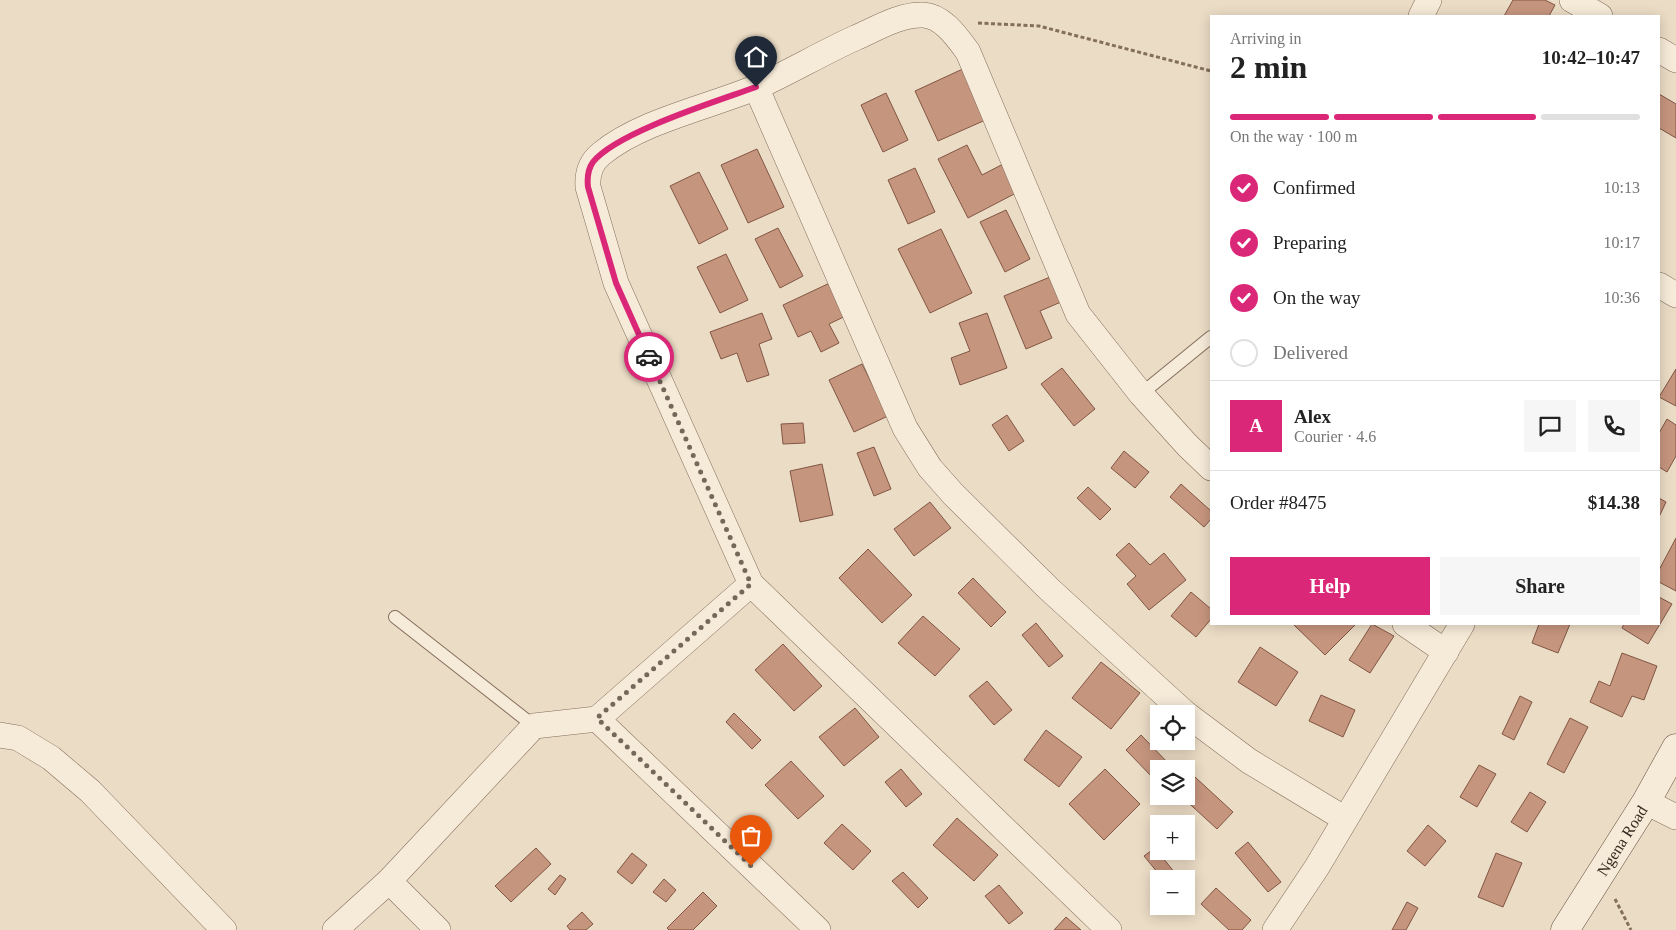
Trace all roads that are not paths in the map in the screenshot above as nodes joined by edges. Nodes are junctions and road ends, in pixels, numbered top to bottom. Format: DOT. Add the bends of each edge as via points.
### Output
graph roads {
  1 [pos="1429,0"];
  2 [pos="1572,0"];
  3 [pos="1422,15"];
  4 [pos="1598,15"];
  5 [pos="1660,51"];
  6 [pos="1676,60"];
  7 [pos="756,87"];
  8 [pos="1210,338"];
  9 [pos="1141,394"];
  10 [pos="1210,467"];
  11 [pos="751,584"];
  12 [pos="395,617"];
  13 [pos="1406,625"];
  14 [pos="1461,625"];
  15 [pos="1446,652"];
  16 [pos="1176,705"];
  17 [pos="597,718"];
  18 [pos="1195,721"];
  19 [pos="534,726"];
  20 [pos="0,735"];
  21 [pos="1676,748"];
  22 [pos="1646,802"];
  23 [pos="1676,817"];
  24 [pos="1345,819"];
  25 [pos="389,882"];
  26 [pos="224,930"];
  27 [pos="335,930"];
  28 [pos="438,930"];
  29 [pos="818,930"];
  30 [pos="1109,930"];
  31 [pos="1275,930"];
  32 [pos="1565,930"];
  1 -- 3 [label="street"];
  2 -- 4 [label="street"];
  5 -- 6 [label="street"];
  7 -- 9 [label="street" via="910,15 926,15 953,32 968,52 1078,314"];
  7 -- 11 [label="street" via="632,135 592,163 587,177 616,283"];
  7 -- 16 [label="street" via="905,428 930,468 1049,589"];
  8 -- 9 [label="lane"];
  9 -- 10 [label="street"];
  11 -- 17 [label="street"];
  11 -- 30 [label="street"];
  12 -- 19 [label="lane"];
  13 -- 15 [label="street"];
  14 -- 15 [label="street"];
  15 -- 24 [label="street"];
  17 -- 19 [label="street"];
  17 -- 29 [label="street"];
  18 -- 24 [label="street" via="1249,761"];
  19 -- 25 [label="street"];
  20 -- 26 [label="street" via="18,738 51,758 90,791"];
  21 -- 22 [label="street, Ngena Road"];
  22 -- 23 [label="street"];
  22 -- 32 [label="street, Ngena Road"];
  24 -- 31 [label="street"];
  25 -- 27 [label="street"];
  25 -- 28 [label="street"];
}
